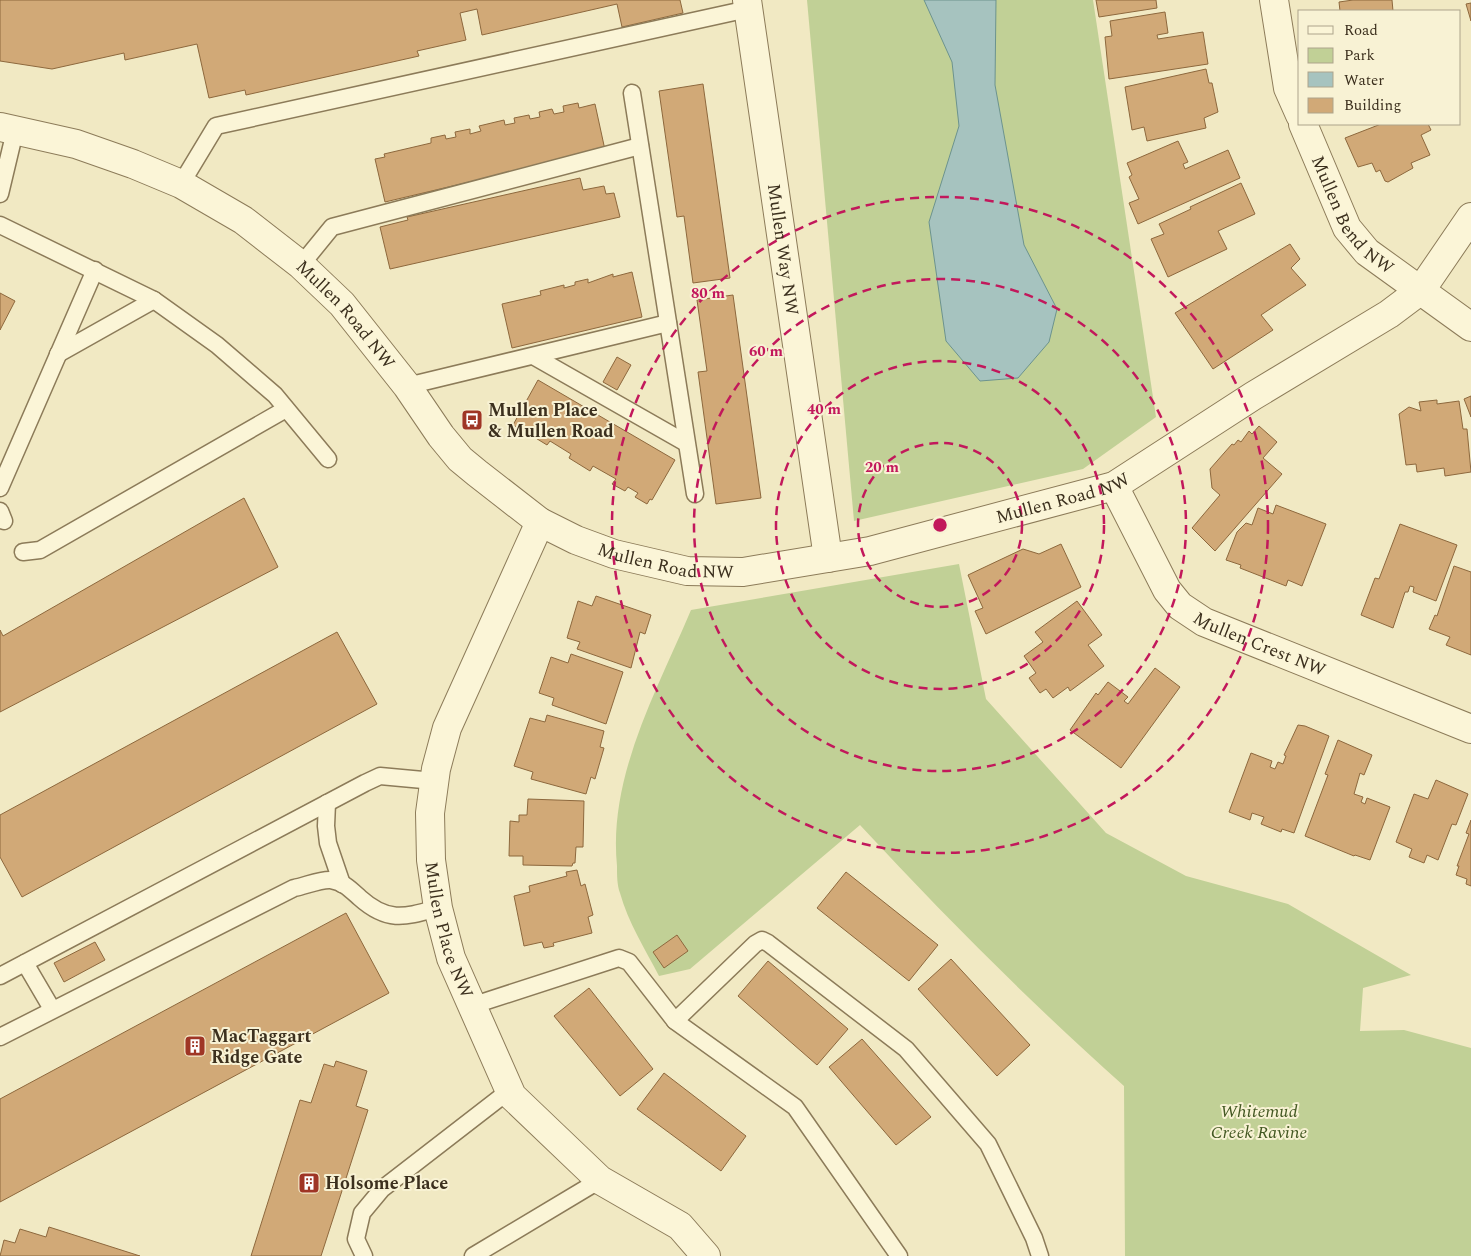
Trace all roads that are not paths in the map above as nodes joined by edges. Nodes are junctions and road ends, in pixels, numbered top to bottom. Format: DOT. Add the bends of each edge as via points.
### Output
graph roads {
  1 [pos="1274,0"];
  2 [pos="748,5"];
  3 [pos="632,93"];
  4 [pos="1298,111"];
  5 [pos="1303,125"];
  6 [pos="7,129"];
  7 [pos="640,146"];
  8 [pos="181,184"];
  9 [pos="0,194"];
  10 [pos="1471,217"];
  11 [pos="0,225"];
  12 [pos="301,265"];
  13 [pos="95,270"];
  14 [pos="1421,290"];
  15 [pos="154,300"];
  16 [pos="668,323"];
  17 [pos="1471,327"];
  18 [pos="58,354"];
  19 [pos="535,356"];
  20 [pos="407,386"];
  21 [pos="286,409"];
  22 [pos="686,443"];
  23 [pos="328,459"];
  24 [pos="1114,486"];
  25 [pos="0,488"];
  26 [pos="695,494"];
  27 [pos="540,522"];
  28 [pos="23,552"];
  29 [pos="828,558"];
  30 [pos="1471,730"];
  31 [pos="434,782"];
  32 [pos="327,803"];
  33 [pos="342,884"];
  34 [pos="438,908"];
  35 [pos="25,963"];
  36 [pos="0,976"];
  37 [pos="471,1006"];
  38 [pos="52,1009"];
  39 [pos="675,1021"];
  40 [pos="0,1037"];
  41 [pos="510,1090"];
  42 [pos="600,1180"];
  43 [pos="364,1256"];
  44 [pos="473,1256"];
  45 [pos="706,1256"];
  46 [pos="898,1256"];
  47 [pos="1040,1256"];
  1 -- 4 [label="street" via="1288,88"];
  2 -- 8 [label="lane" via="216,126"];
  2 -- 29 [label="street, Mullen Way NW"];
  3 -- 7 [label="lane"];
  5 -- 14 [label="street, Mullen Bend NW" via="1347,228 1367,252"];
  6 -- 8 [label="street, Mullen Road NW" via="76,144"];
  6 -- 9 [label="lane"];
  7 -- 12 [label="lane" via="332,227"];
  7 -- 16 [label="lane"];
  8 -- 12 [label="street, Mullen Road NW" via="243,220"];
  10 -- 14 [label="street, Mullen Road NW"];
  11 -- 13 [label="lane"];
  12 -- 20 [label="street, Mullen Road NW" via="342,304"];
  13 -- 15 [label="lane"];
  13 -- 18 [label="lane"];
  14 -- 17 [label="street"];
  14 -- 24 [label="street, Mullen Road NW" via="1389,314 1253,396"];
  15 -- 18 [label="lane"];
  15 -- 21 [label="lane" via="218,345 275,395"];
  16 -- 19 [label="lane"];
  16 -- 22 [label="lane"];
  18 -- 25 [label="lane"];
  19 -- 20 [label="lane"];
  19 -- 22 [label="lane"];
  20 -- 27 [label="street, Mullen Road NW" via="460,459"];
  21 -- 23 [label="lane"];
  21 -- 28 [label="lane" via="40,550"];
  22 -- 26 [label="lane"];
  24 -- 29 [label="street, Mullen Road NW" via="913,540"];
  24 -- 30 [label="street, Mullen Crest NW" via="1167,590 1188,612 1204,622"];
  27 -- 29 [label="street, Mullen Road NW" via="614,554 687,571 743,572"];
  27 -- 31 [label="street, Mullen Place NW" via="447,728"];
  31 -- 32 [label="lane" via="380,776"];
  31 -- 34 [label="street, Mullen Place NW" via="430,813 431,860"];
  32 -- 33 [label="lane" via="328,842"];
  32 -- 35 [label="lane"];
  33 -- 34 [label="lane" via="376,910 394,918"];
  33 -- 38 [label="lane" via="330,880 294,888"];
  34 -- 37 [label="street, Mullen Place NW" via="451,958"];
  35 -- 36 [label="lane"];
  35 -- 38 [label="lane"];
  37 -- 39 [label="lane" via="619,958 629,962"];
  37 -- 41 [label="street, Mullen Place NW"];
  38 -- 40 [label="lane"];
  39 -- 46 [label="lane" via="795,1107"];
  39 -- 47 [label="lane" via="755,944 762,940 768,943 906,1049 988,1144"];
  41 -- 42 [label="street, Mullen Place NW" via="512,1096"];
  41 -- 43 [label="lane" via="382,1189 362,1213 356,1239"];
  42 -- 44 [label="lane"];
  42 -- 45 [label="street, Mullen Place NW" via="680,1226"];
}
